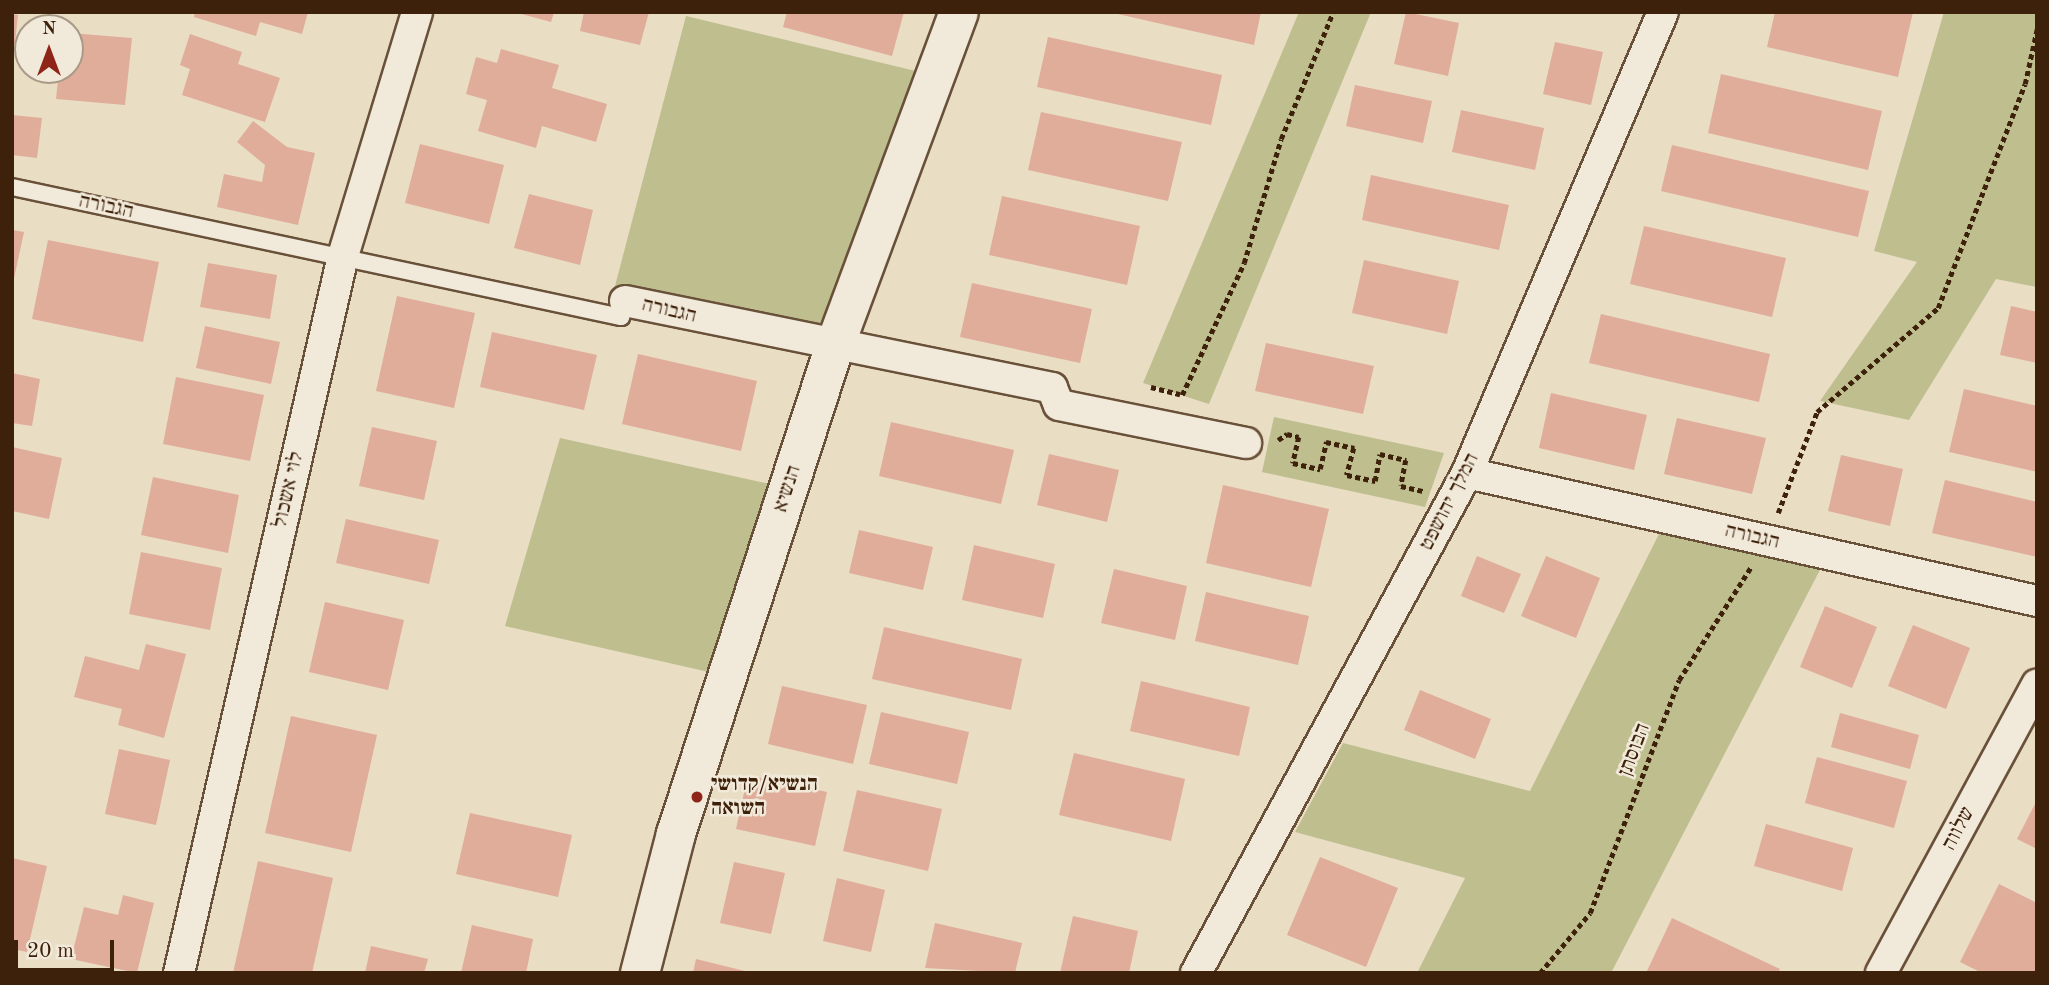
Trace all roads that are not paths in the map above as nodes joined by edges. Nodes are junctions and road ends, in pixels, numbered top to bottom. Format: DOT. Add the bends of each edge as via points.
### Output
graph roads {
  1 [pos="416,12"];
  2 [pos="959,12"];
  3 [pos="1664,12"];
  4 [pos="12,187"];
  5 [pos="343,256"];
  6 [pos="625,301"];
  7 [pos="834,348"];
  8 [pos="1245,443"];
  9 [pos="1467,473"];
  10 [pos="2037,601"];
  11 [pos="2037,684"];
  12 [pos="179,973"];
  13 [pos="640,973"];
  14 [pos="1196,973"];
  15 [pos="1881,973"];
  1 -- 5 [label="street, לוי אשכול"];
  2 -- 7 [label="street, הנשיא"];
  3 -- 9 [label="street, המלך יהושפט"];
  4 -- 5 [label="lane, הגבורה"];
  5 -- 6 [label="lane, הגבורה" via="621,317"];
  5 -- 12 [label="street, לוי אשכול"];
  6 -- 7 [label="street, הגבורה"];
  7 -- 8 [label="street, הגבורה" via="1052,388 1059,405"];
  7 -- 13 [label="street, הנשיא" via="676,834"];
  9 -- 10 [label="street, הגבורה"];
  9 -- 14 [label="street, המלך יהושפט"];
  11 -- 15 [label="street, שלווה"];
}
